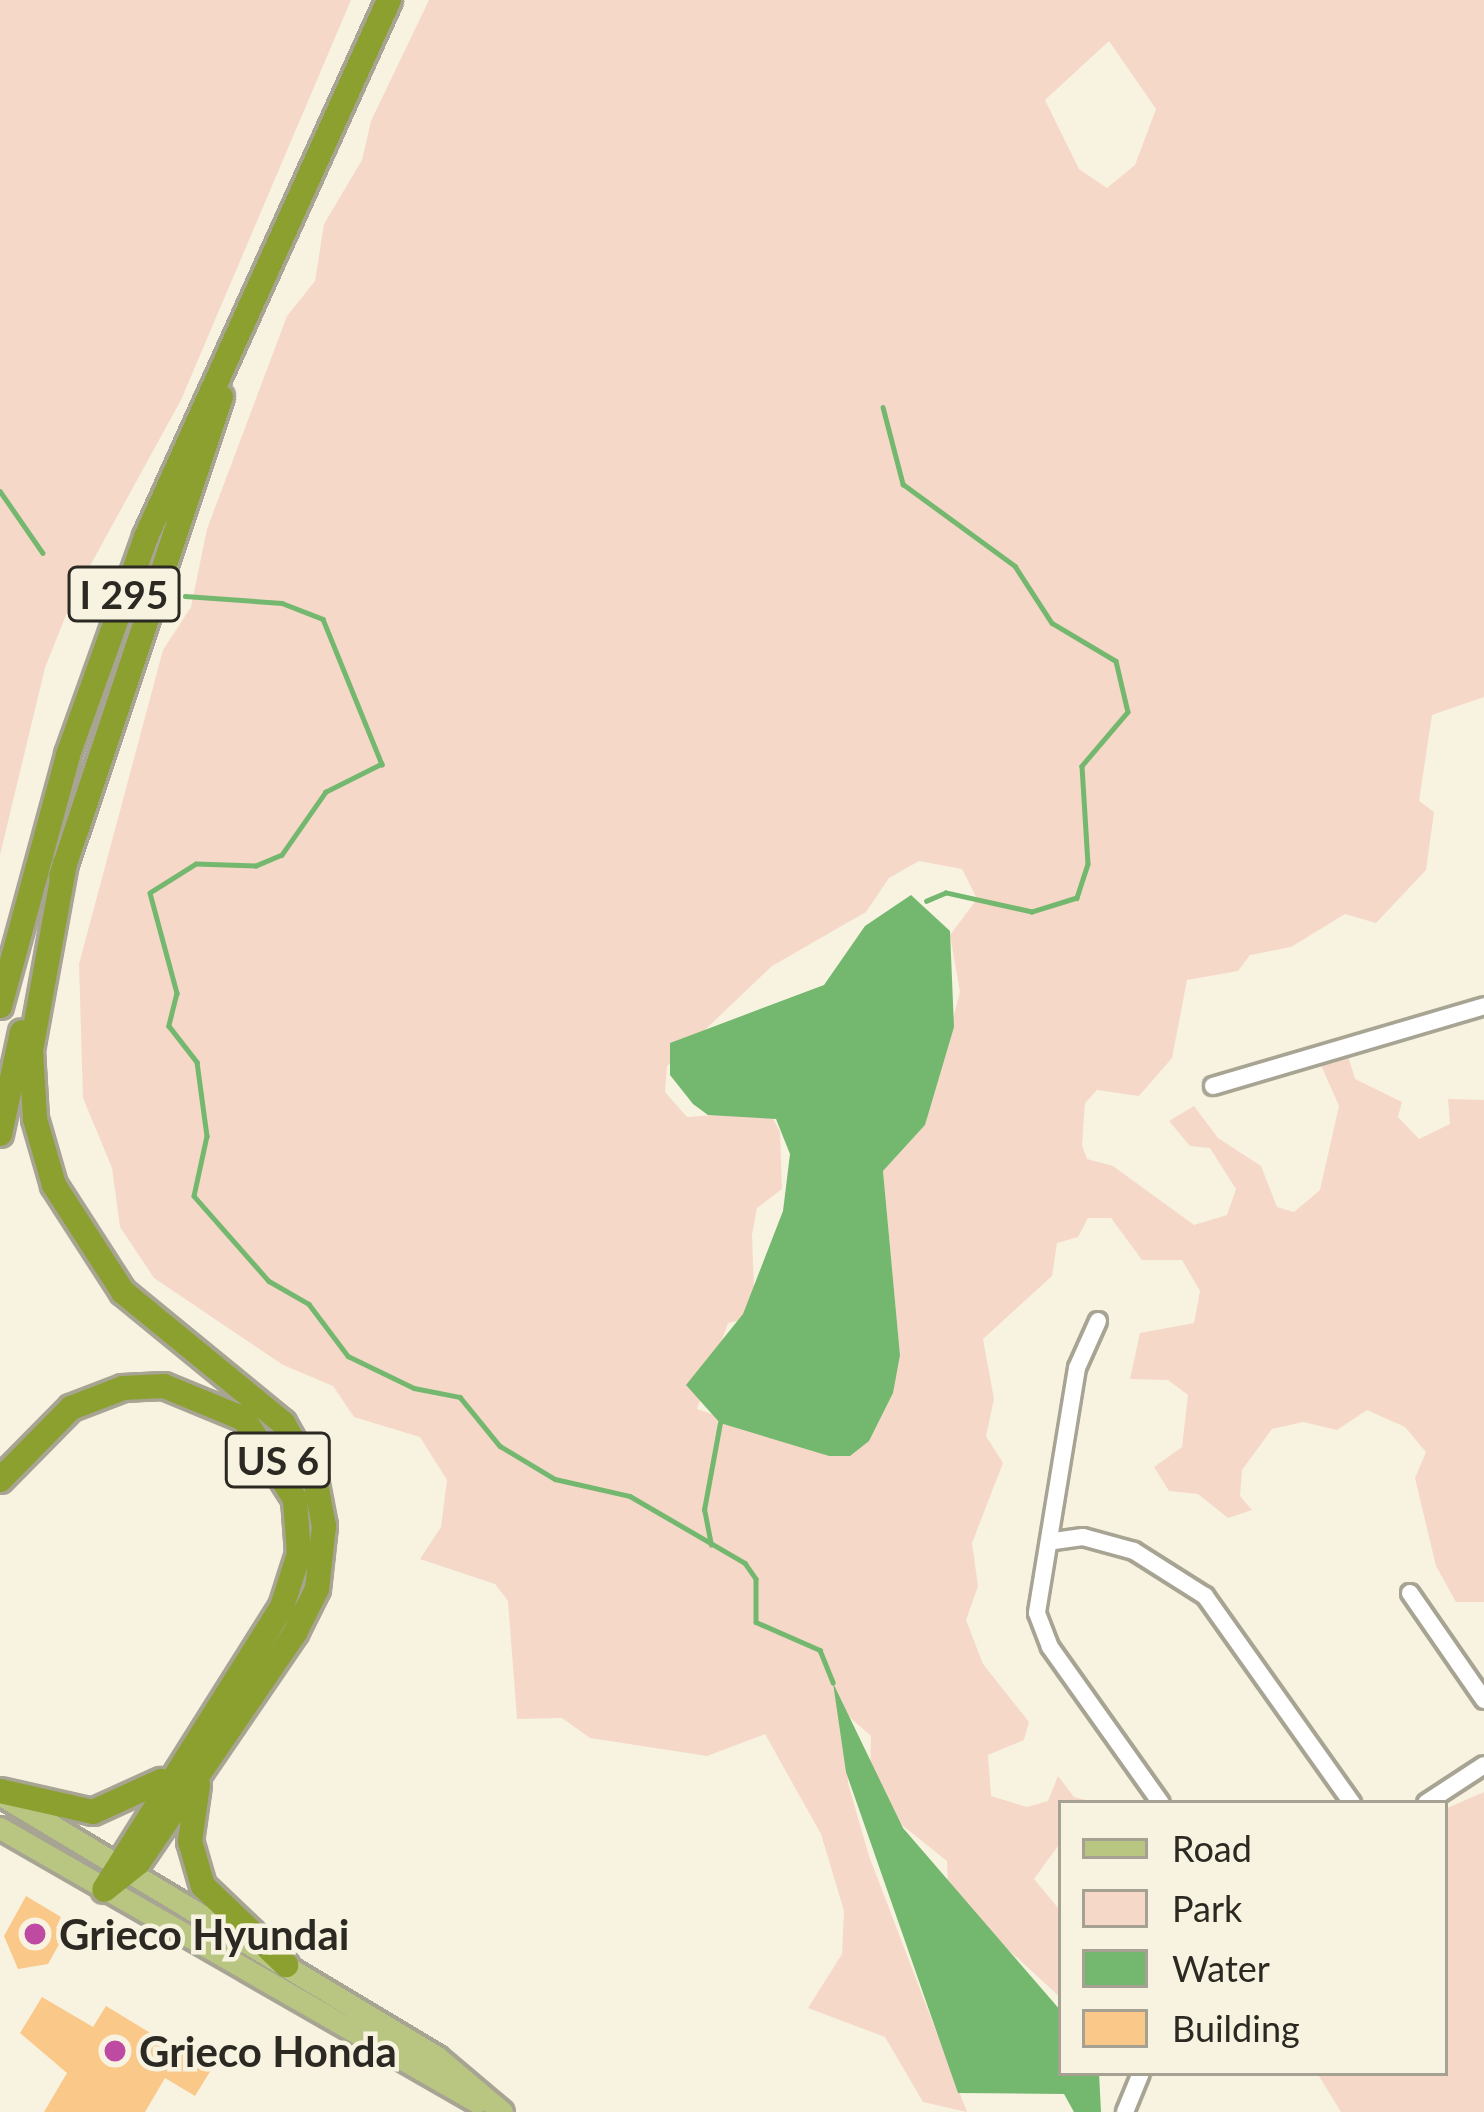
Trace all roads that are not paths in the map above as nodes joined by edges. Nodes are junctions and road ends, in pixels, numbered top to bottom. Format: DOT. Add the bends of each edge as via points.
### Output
graph roads {
  1 [pos="388,0"];
  2 [pos="298,199"];
  3 [pos="65,863"];
  4 [pos="0,1006"];
  5 [pos="1484,1006"];
  6 [pos="1213,1086"];
  7 [pos="0,1134"];
  8 [pos="1098,1321"];
  9 [pos="0,1480"];
  10 [pos="1054,1541"];
  11 [pos="1409,1593"];
  12 [pos="1484,1700"];
  13 [pos="179,1761"];
  14 [pos="208,1761"];
  15 [pos="1484,1765"];
  16 [pos="0,1793"];
  17 [pos="1159,1800"];
  18 [pos="1350,1800"];
  19 [pos="1431,1800"];
  20 [pos="0,1828"];
  21 [pos="123,1867"];
  22 [pos="104,1890"];
  23 [pos="286,1965"];
  24 [pos="1140,2076"];
  25 [pos="501,2112"];
  26 [pos="1125,2112"];
  1 -- 2 [label="highway, I 295"];
  2 -- 3 [label="highway" via="182,502"];
  2 -- 4 [label="highway, I 295" via="137,559 68,755"];
  3 -- 7 [label="highway"];
  3 -- 14 [label="highway" via="31,1051 35,1119 54,1185 122,1292 283,1423 323,1510 311,1604"];
  5 -- 6 [label="street"];
  8 -- 10 [label="street" via="1077,1368"];
  9 -- 13 [label="highway, US 6" via="71,1408 143,1386 219,1403 272,1450 298,1513 292,1581"];
  10 -- 17 [label="street" via="1037,1604 1042,1634"];
  10 -- 18 [label="street" via="1083,1537 1134,1551 1204,1596"];
  11 -- 12 [label="street"];
  13 -- 16 [label="highway" via="147,1792 93,1812"];
  13 -- 21 [label="highway"];
  14 -- 21 [label="highway"];
  14 -- 23 [label="highway" via="190,1819 198,1875 217,1906"];
  15 -- 19 [label="street"];
  16 -- 21 [label="main road"];
  20 -- 22 [label="main road"];
  21 -- 22 [label="highway"];
  21 -- 23 [label="main road"];
  22 -- 25 [label="main road"];
  23 -- 25 [label="main road" via="437,2057"];
  24 -- 26 [label="street"];
}
